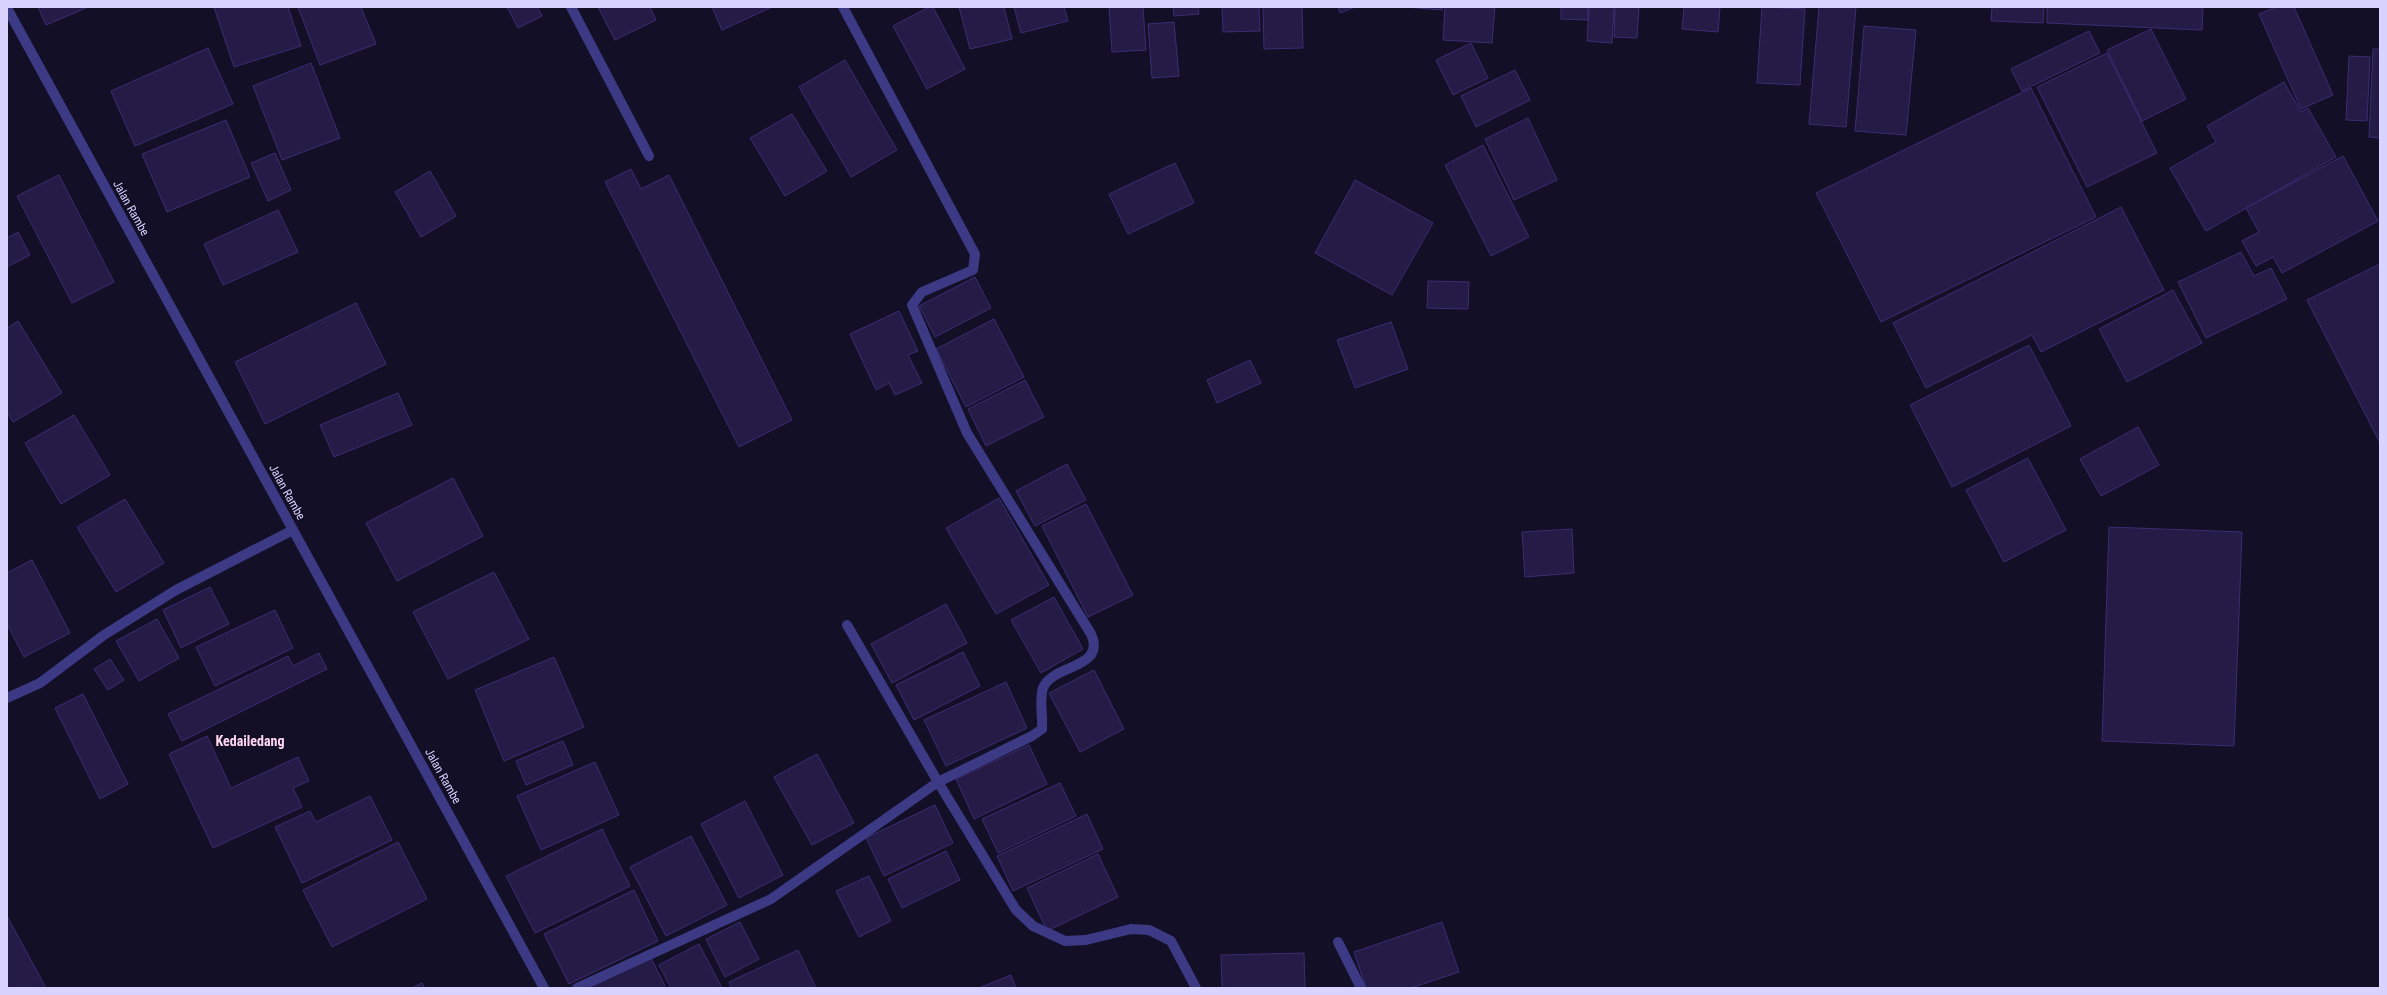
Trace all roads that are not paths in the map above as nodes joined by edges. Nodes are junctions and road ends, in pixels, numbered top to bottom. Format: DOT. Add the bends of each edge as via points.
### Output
graph roads {
  1 [pos="570,7"];
  2 [pos="843,7"];
  3 [pos="7,8"];
  4 [pos="649,156"];
  5 [pos="294,530"];
  6 [pos="847,625"];
  7 [pos="7,698"];
  8 [pos="938,782"];
  9 [pos="1338,942"];
  10 [pos="544,988"];
  11 [pos="577,988"];
  12 [pos="1196,988"];
  13 [pos="1360,988"];
  1 -- 4 [label="street"];
  2 -- 8 [label="street" via="975,254 973,270 922,292 912,305 967,434 1094,641 1091,655 1052,678 1044,687 1042,729"];
  3 -- 5 [label="street, Jalan Rambe"];
  5 -- 7 [label="street" via="176,590 104,635 40,683"];
  5 -- 10 [label="street, Jalan Rambe"];
  6 -- 8 [label="street"];
  8 -- 11 [label="street" via="771,899"];
  8 -- 12 [label="street" via="1016,910 1033,926 1065,941 1086,940 1131,928 1149,930 1171,941"];
  9 -- 13 [label="street"];
}
